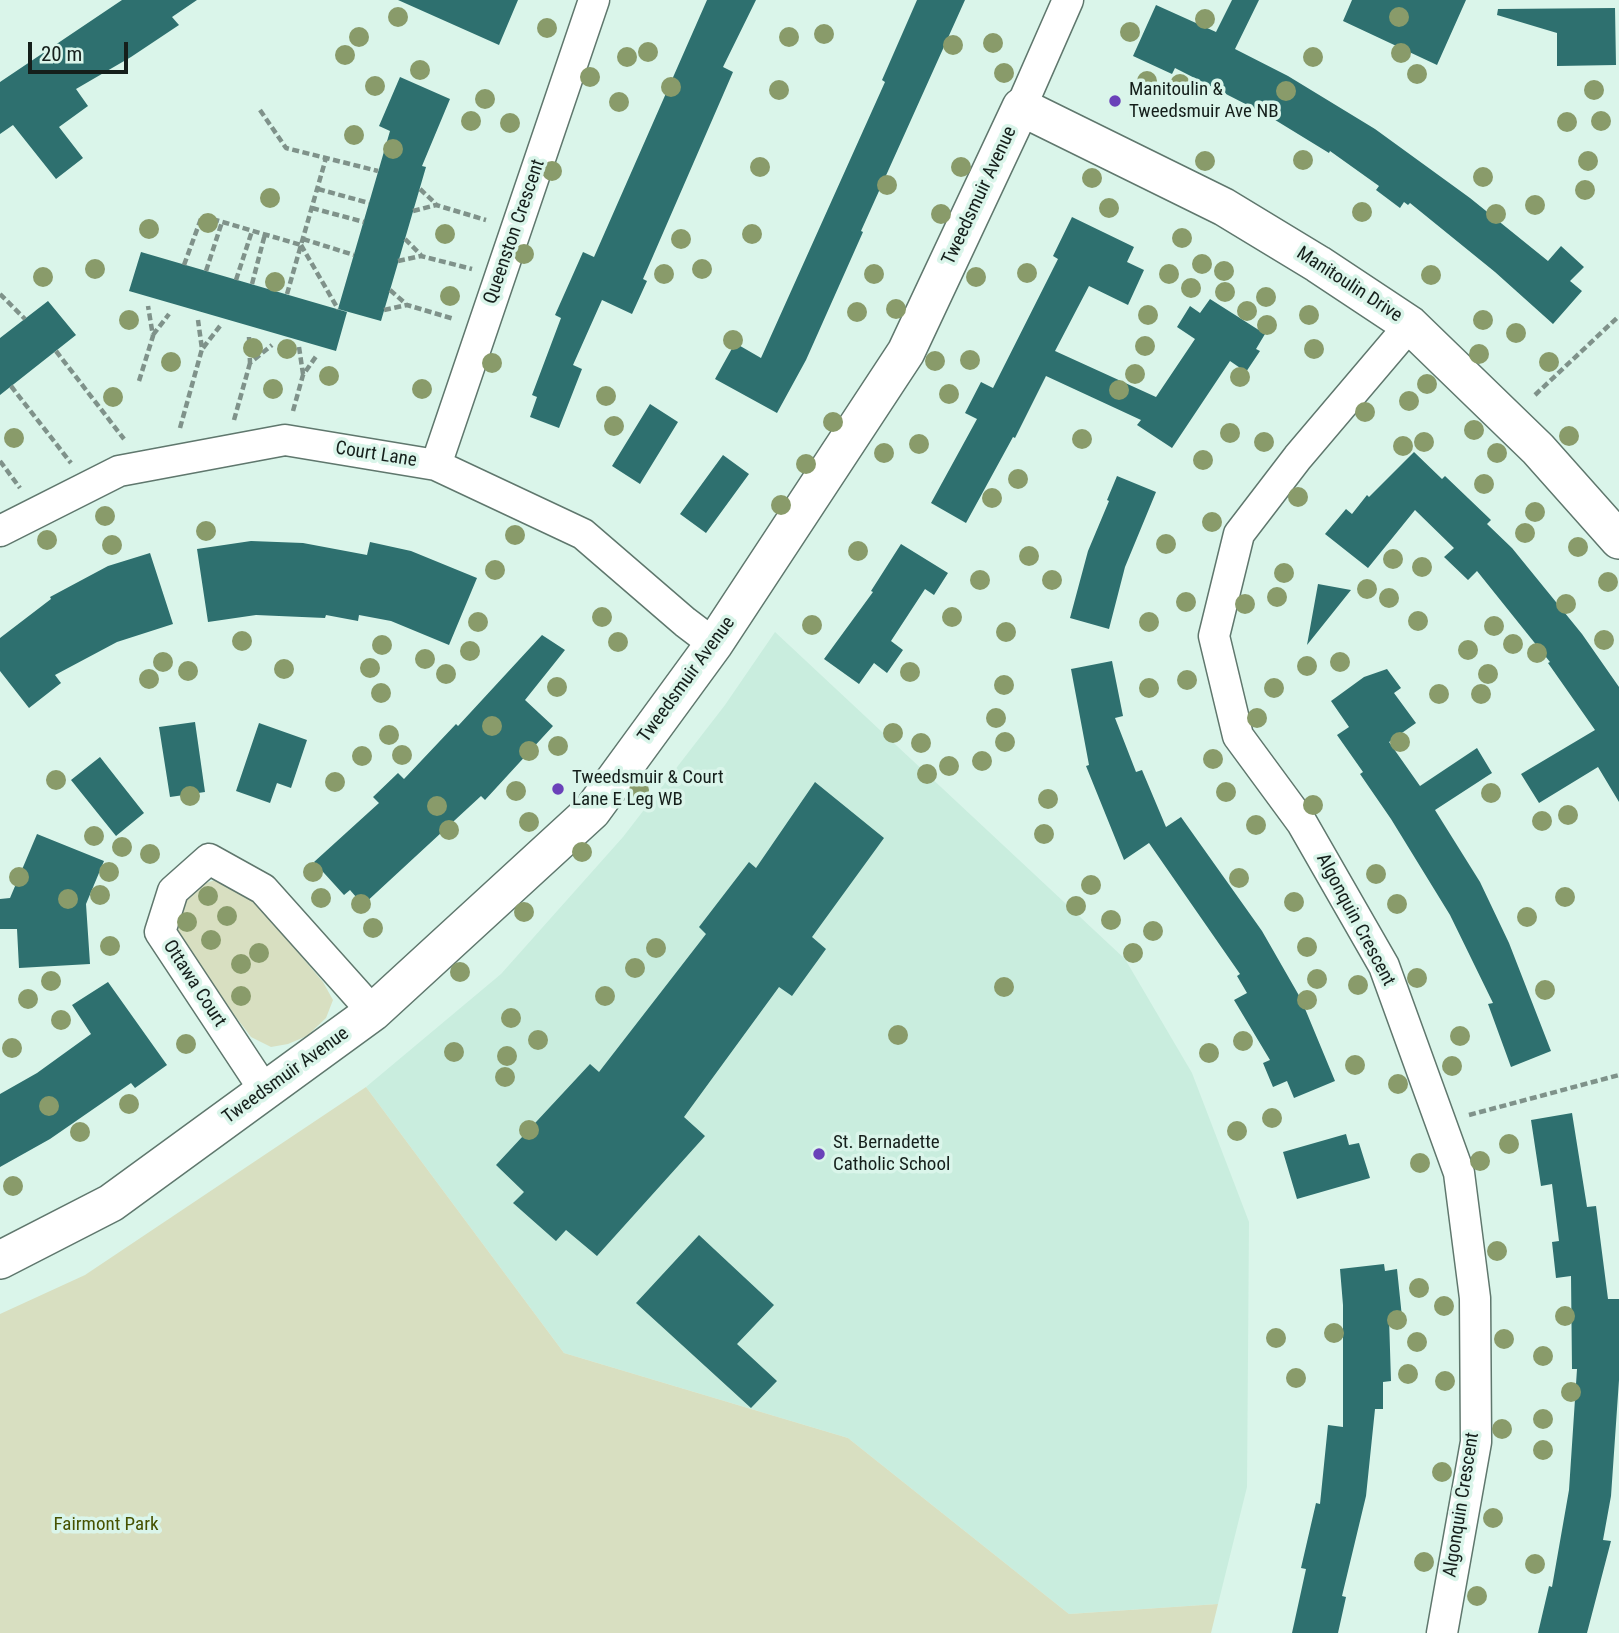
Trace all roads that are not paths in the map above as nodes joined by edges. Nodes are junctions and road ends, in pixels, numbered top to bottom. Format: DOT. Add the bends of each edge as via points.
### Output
graph roads {
  1 [pos="594,0"];
  2 [pos="1068,0"];
  3 [pos="1021,107"];
  4 [pos="1410,325"];
  5 [pos="436,465"];
  6 [pos="0,531"];
  7 [pos="1619,540"];
  8 [pos="715,644"];
  9 [pos="373,1012"];
  10 [pos="265,1091"];
  11 [pos="0,1260"];
  12 [pos="1442,1633"];
  1 -- 5 [label="street, Queenston Crescent"];
  2 -- 3 [label="street, Tweedsmuir Avenue"];
  3 -- 4 [label="street, Manitoulin Drive" via="1224,207"];
  3 -- 8 [label="street, Tweedsmuir Avenue" via="906,352"];
  4 -- 7 [label="street, Manitoulin Drive" via="1538,449"];
  4 -- 12 [label="street, Algonquin Crescent" via="1239,534 1214,636 1238,736 1302,823 1384,966 1460,1173 1475,1298 1476,1442"];
  5 -- 6 [label="street, Court Lane" via="285,440 119,471"];
  5 -- 8 [label="street, Court Lane" via="583,534"];
  8 -- 9 [label="street, Tweedsmuir Avenue" via="592,811"];
  9 -- 10 [label="street, Tweedsmuir Avenue"];
  9 -- 10 [label="street, Ottawa Court" via="263,889 209,859 173,891 160,932"];
  10 -- 11 [label="street, Tweedsmuir Avenue" via="110,1203"];
}
